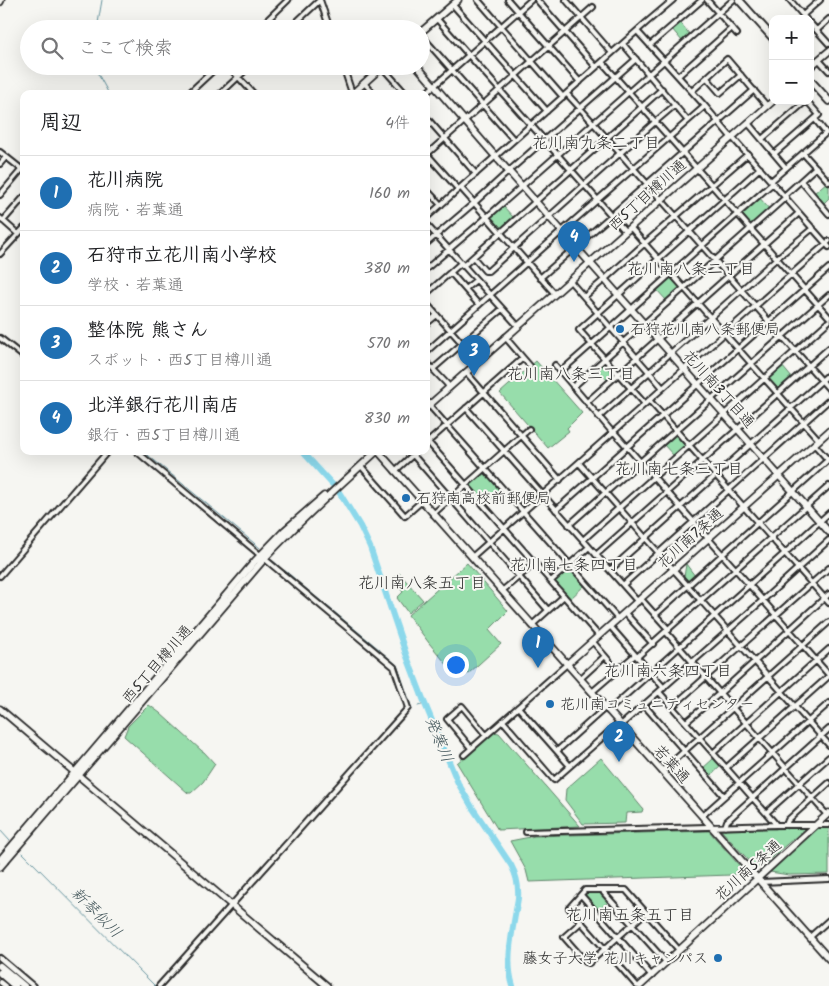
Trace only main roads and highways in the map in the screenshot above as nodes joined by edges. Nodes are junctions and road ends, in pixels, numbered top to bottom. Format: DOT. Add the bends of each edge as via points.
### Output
graph roads {
  1 [pos="739,0"];
  2 [pos="769,34"];
  3 [pos="814,84"];
  4 [pos="829,101"];
  5 [pos="0,966"];
  6 [pos="0,973"];
  7 [pos="15,986"];
  8 [pos="24,986"];
  1 -- 2 [label="main road"];
  3 -- 4 [label="main road"];
  5 -- 8 [label="main road"];
  6 -- 7 [label="main road"];
}
